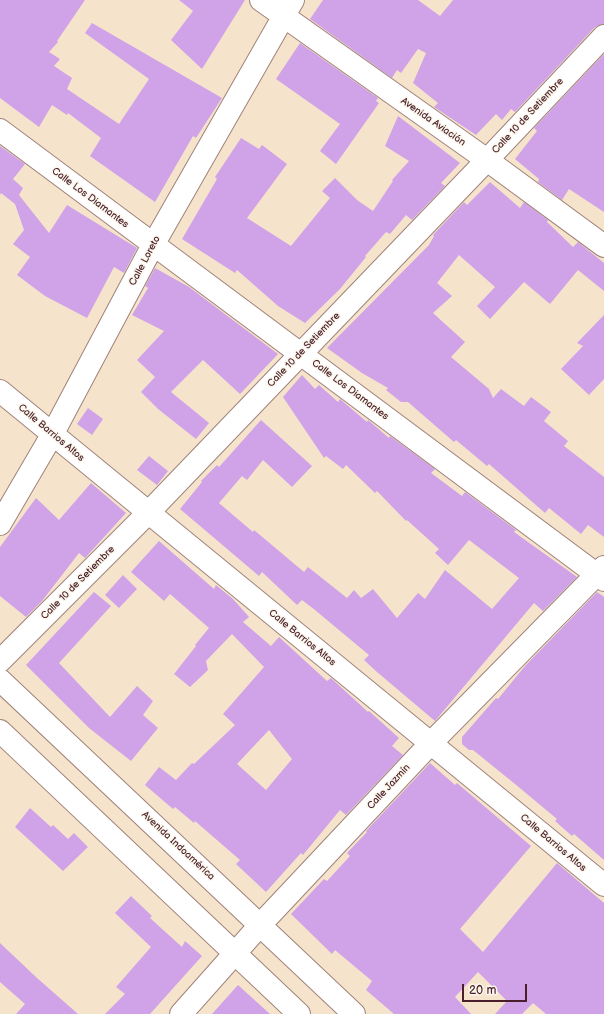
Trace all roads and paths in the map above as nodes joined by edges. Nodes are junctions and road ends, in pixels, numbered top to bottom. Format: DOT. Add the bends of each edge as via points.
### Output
graph roads {
  1 [pos="261,0"];
  2 [pos="288,8"];
  3 [pos="604,36"];
  4 [pos="0,130"];
  5 [pos="487,160"];
  6 [pos="153,245"];
  7 [pos="604,246"];
  8 [pos="300,353"];
  9 [pos="0,391"];
  10 [pos="52,435"];
  11 [pos="148,513"];
  12 [pos="0,524"];
  13 [pos="602,574"];
  14 [pos="0,661"];
  15 [pos="0,680"];
  16 [pos="0,731"];
  17 [pos="431,742"];
  18 [pos="604,885"];
  19 [pos="261,924"];
  20 [pos="234,953"];
  21 [pos="181,1014"];
  22 [pos="299,1014"];
  23 [pos="354,1014"];
  1 -- 2 [label="street, Avenida Aviación"];
  2 -- 5 [label="street, Avenida Aviación"];
  2 -- 6 [label="street, Calle Loreto"];
  3 -- 5 [label="street, Calle 10 de Setiembre"];
  4 -- 6 [label="street, Calle Los Diamantes"];
  5 -- 7 [label="street, Avenida Aviación"];
  5 -- 8 [label="street, Calle 10 de Setiembre"];
  6 -- 8 [label="street, Calle Los Diamantes"];
  6 -- 10 [label="street, Calle Loreto"];
  8 -- 11 [label="street, Calle 10 de Setiembre"];
  8 -- 13 [label="street, Calle Los Diamantes"];
  9 -- 10 [label="street, Calle Barrios Altos"];
  10 -- 11 [label="street, Calle Barrios Altos"];
  10 -- 12 [label="street, Calle Loreto"];
  11 -- 14 [label="street, Calle 10 de Setiembre"];
  11 -- 17 [label="street, Calle Barrios Altos"];
  13 -- 17 [label="street, Calle Jazmín"];
  15 -- 19 [label="street, Avenida Indoamérica"];
  16 -- 20 [label="street"];
  17 -- 18 [label="street, Calle Barrios Altos"];
  17 -- 19 [label="street, Calle Jazmín"];
  19 -- 20 [label="street, Calle Jazmín"];
  19 -- 23 [label="street, Avenida Indoamérica"];
  20 -- 21 [label="street, Calle Jazmín"];
  20 -- 22 [label="street"];
}
